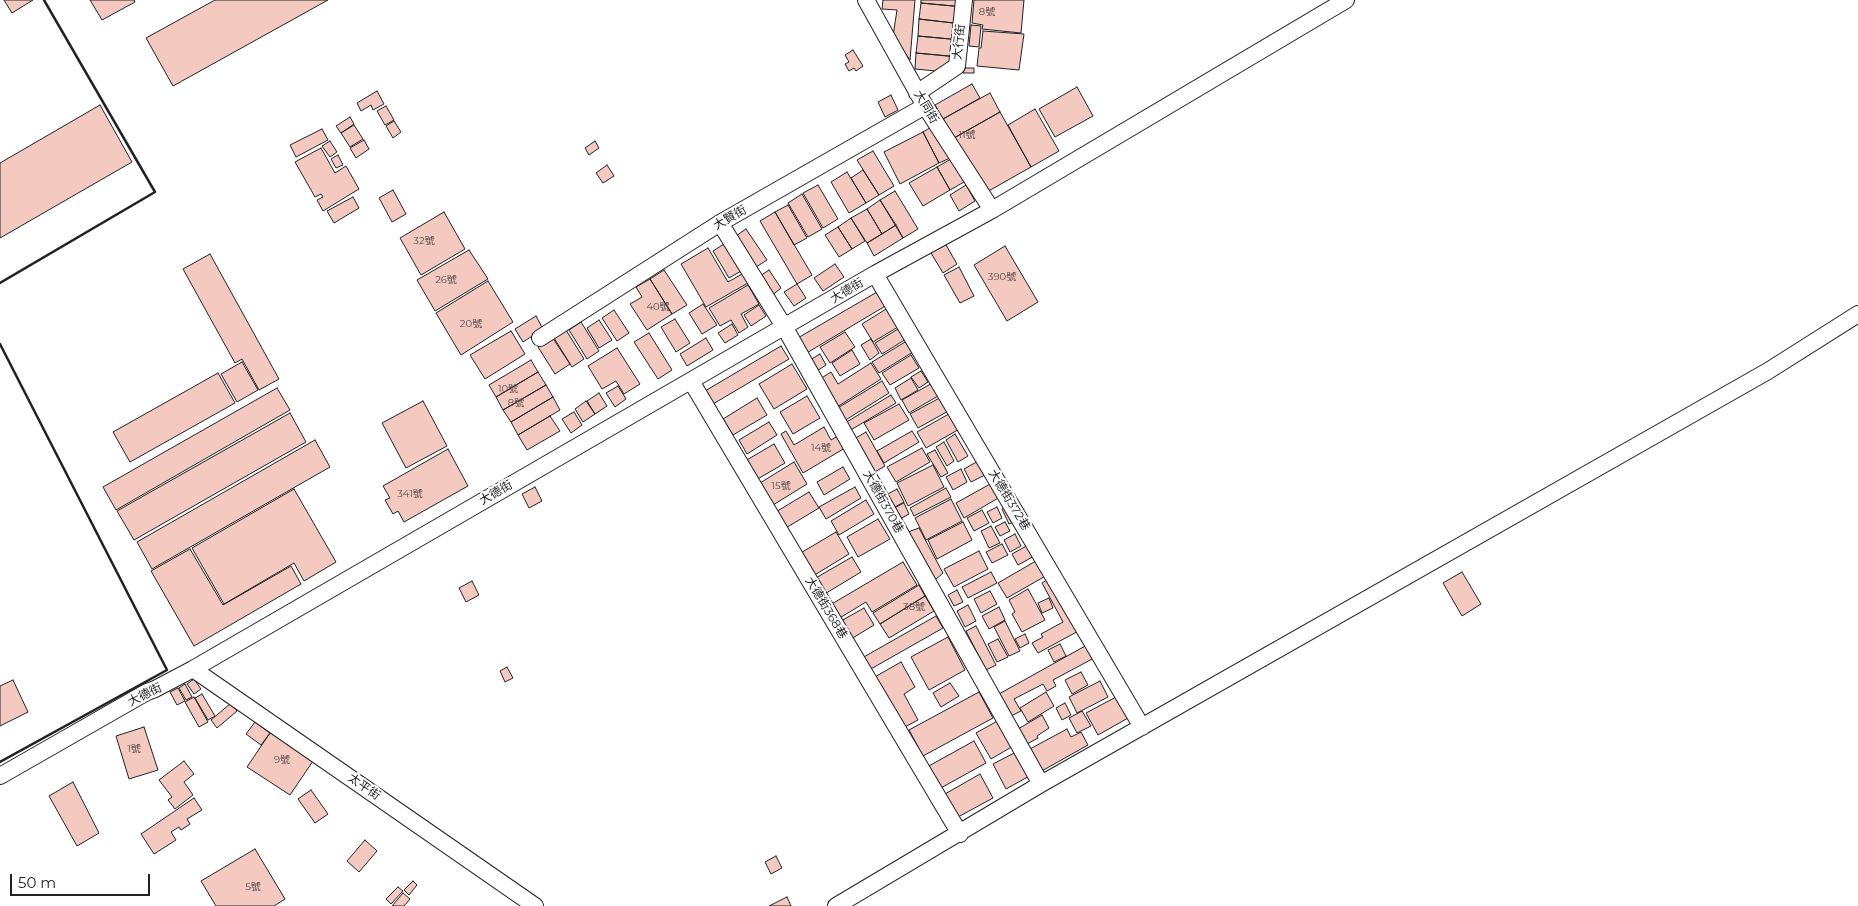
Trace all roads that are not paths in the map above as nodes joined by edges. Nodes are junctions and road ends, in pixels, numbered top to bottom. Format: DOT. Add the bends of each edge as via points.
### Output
graph roads {
  1 [pos="964,0"];
  2 [pos="1346,0"];
  3 [pos="870,3"];
  4 [pos="921,100"];
  5 [pos="992,210"];
  6 [pos="720,223"];
  7 [pos="875,274"];
  8 [pos="1858,314"];
  9 [pos="785,328"];
  10 [pos="540,338"];
  11 [pos="691,382"];
  12 [pos="193,669"];
  13 [pos="1142,727"];
  14 [pos="0,776"];
  15 [pos="1041,784"];
  16 [pos="960,834"];
  17 [pos="535,906"];
  18 [pos="836,906"];
  1 -- 4 [label="street, 大行街" via="957,66"];
  2 -- 5 [label="street, 大德街"];
  3 -- 4 [label="street, 大同街"];
  4 -- 5 [label="street, 大同街"];
  4 -- 6 [label="street, 大賢街"];
  5 -- 7 [label="street, 大德街"];
  6 -- 9 [label="street, 大德街370巷"];
  6 -- 10 [label="street, 大賢街"];
  7 -- 9 [label="street, 大德街"];
  7 -- 13 [label="street, 大德街372巷"];
  8 -- 13 [label="street" via="1768,371"];
  9 -- 11 [label="street, 大德街"];
  9 -- 15 [label="street, 大德街370巷"];
  11 -- 12 [label="street, 大德街"];
  11 -- 16 [label="street, 大德街368巷"];
  12 -- 14 [label="street, 大德街"];
  12 -- 17 [label="street, 太平街"];
  13 -- 15 [label="street"];
  15 -- 16 [label="street"];
  16 -- 18 [label="street"];
}
